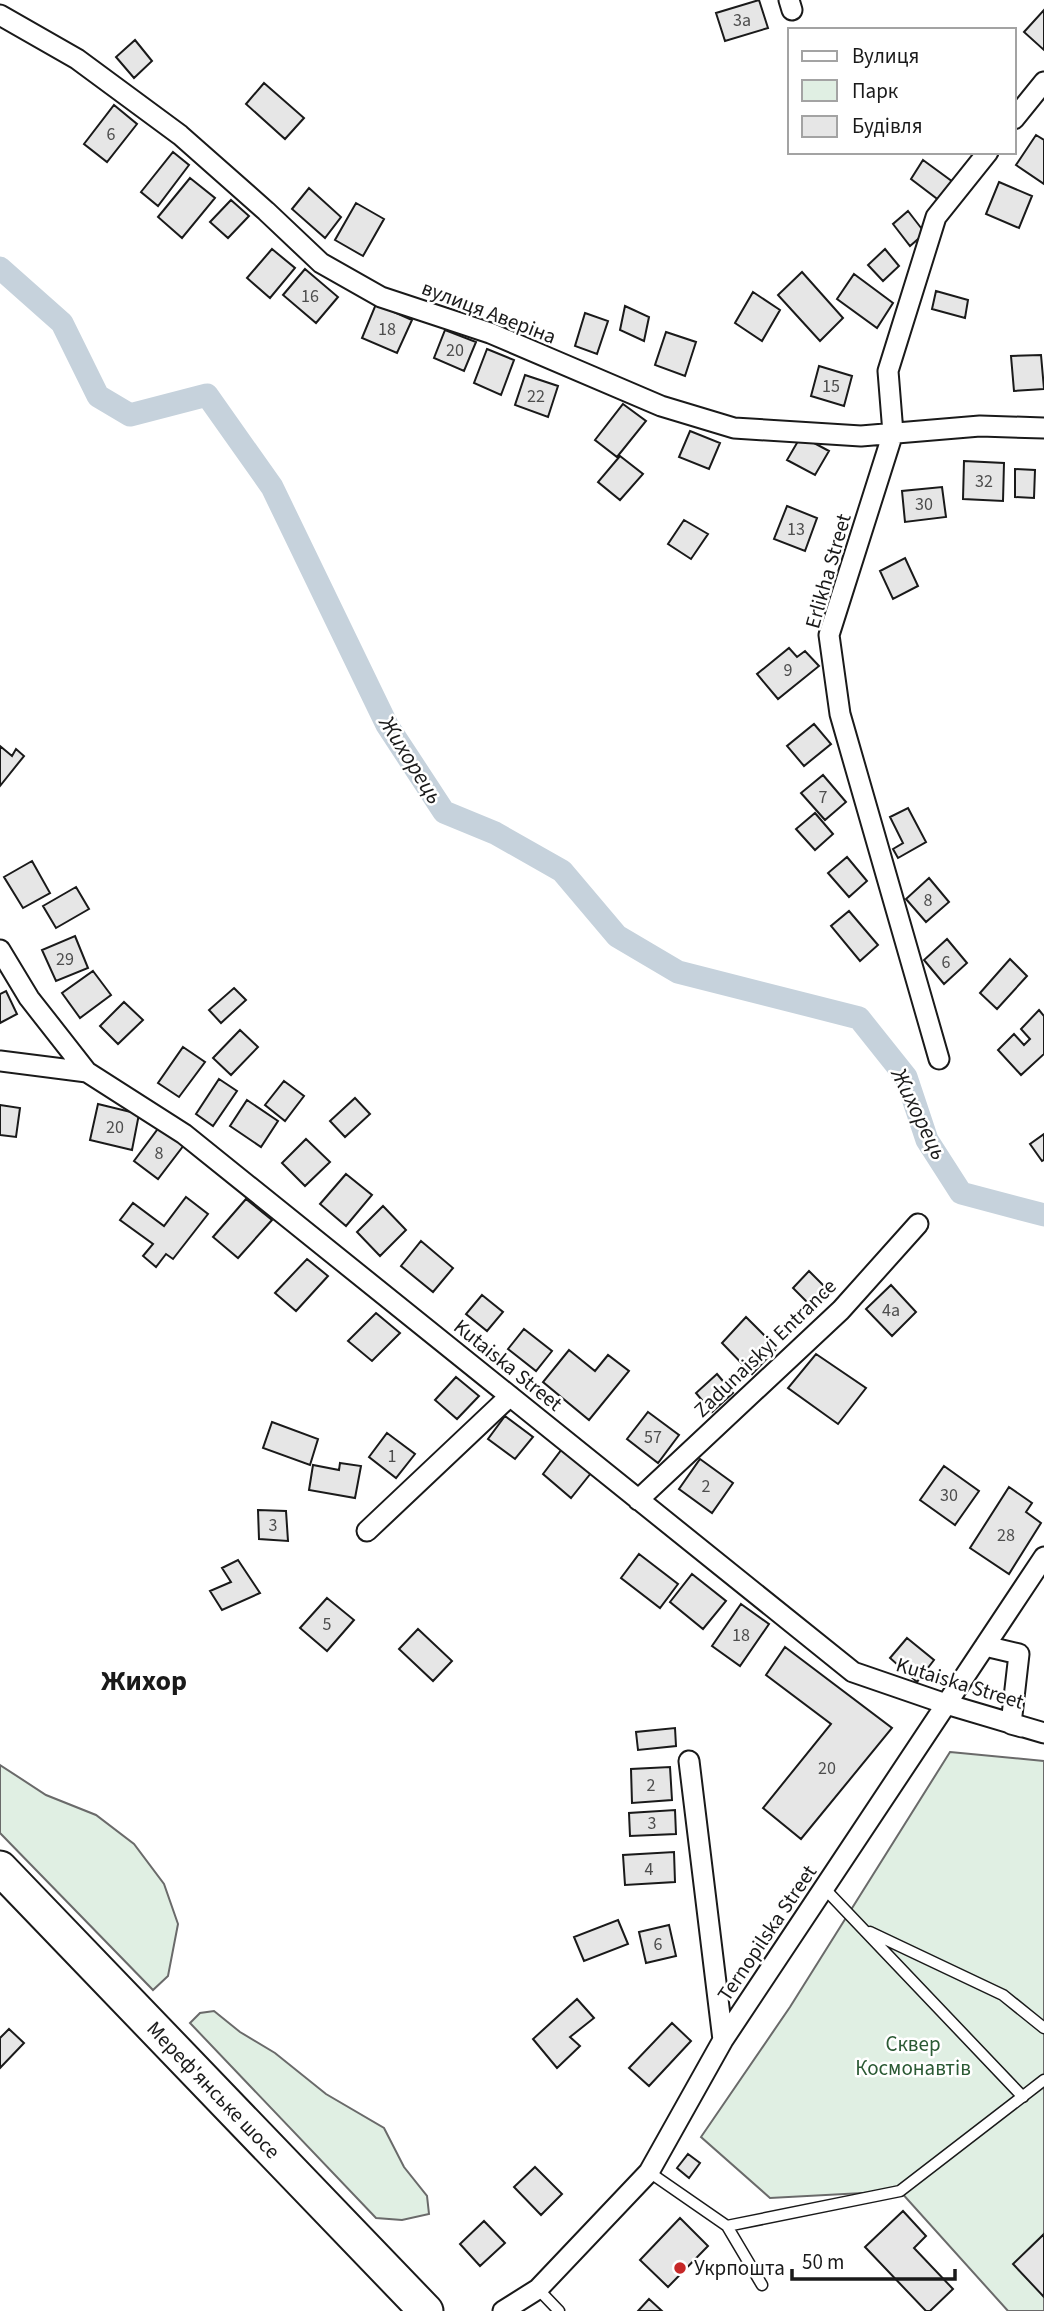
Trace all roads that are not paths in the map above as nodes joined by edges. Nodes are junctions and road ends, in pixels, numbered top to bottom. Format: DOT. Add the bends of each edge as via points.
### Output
graph roads {
  1 [pos="0,15"];
  2 [pos="1044,82"];
  3 [pos="1016,117"];
  4 [pos="986,154"];
  5 [pos="1044,428"];
  6 [pos="893,433"];
  7 [pos="0,950"];
  8 [pos="939,1059"];
  9 [pos="0,1061"];
  10 [pos="87,1072"];
  11 [pos="918,1224"];
  12 [pos="510,1396"];
  13 [pos="638,1500"];
  14 [pos="367,1531"];
  15 [pos="1044,1558"];
  16 [pos="985,1646"];
  17 [pos="946,1704"];
  18 [pos="1038,1731"];
  19 [pos="689,1761"];
  20 [pos="0,1868"];
  21 [pos="824,1888"];
  22 [pos="863,1928"];
  23 [pos="1044,2028"];
  24 [pos="723,2040"];
  25 [pos="1044,2080"];
  26 [pos="1023,2097"];
  27 [pos="649,2172"];
  28 [pos="727,2226"];
  29 [pos="762,2285"];
  30 [pos="538,2289"];
  31 [pos="426,2311"];
  32 [pos="503,2311"];
  33 [pos="559,2311"];
  1 -- 6 [label="street, вулиця Аверіна" via="77,59 180,135 321,263 381,297 490,333 661,407 734,428 861,436"];
  2 -- 3 [label="street"];
  4 -- 6 [label="street, Erlikha Street" via="936,217 888,372"];
  5 -- 6 [label="street, вулиця Аверіна" via="980,426"];
  6 -- 8 [label="street, Erlikha Street" via="829,635 840,714"];
  7 -- 10 [label="street, Kutaiska Street" via="29,998"];
  9 -- 10 [label="street"];
  10 -- 12 [label="street, Kutaiska Street" via="184,1134"];
  11 -- 13 [label="street, Zadunaiskyi Entrance" via="841,1310"];
  12 -- 13 [label="street, Kutaiska Street"];
  12 -- 14 [label="street"];
  13 -- 17 [label="street, Kutaiska Street" via="853,1672"];
  15 -- 16 [label="street, Ternopilska Street"];
  16 -- 17 [label="street, Ternopilska Street"];
  16 -- 18 [label="street" via="1019,1654 1011,1724"];
  17 -- 18 [label="street, Kutaiska Street"];
  17 -- 21 [label="street, Ternopilska Street"];
  19 -- 24 [label="street"];
  20 -- 31 [label="highway, Мереф'янське шосе"];
  21 -- 22 [label="lane"];
  21 -- 24 [label="street, Ternopilska Street"];
  22 -- 23 [label="lane" via="1003,1994"];
  22 -- 26 [label="lane"];
  24 -- 27 [label="street, Ternopilska Street"];
  25 -- 26 [label="lane"];
  26 -- 28 [label="lane" via="900,2191"];
  27 -- 28 [label="lane"];
  27 -- 30 [label="street, Ternopilska Street"];
  28 -- 29 [label="lane"];
  30 -- 32 [label="street, Ternopilska Street"];
  30 -- 33 [label="lane"];
}
